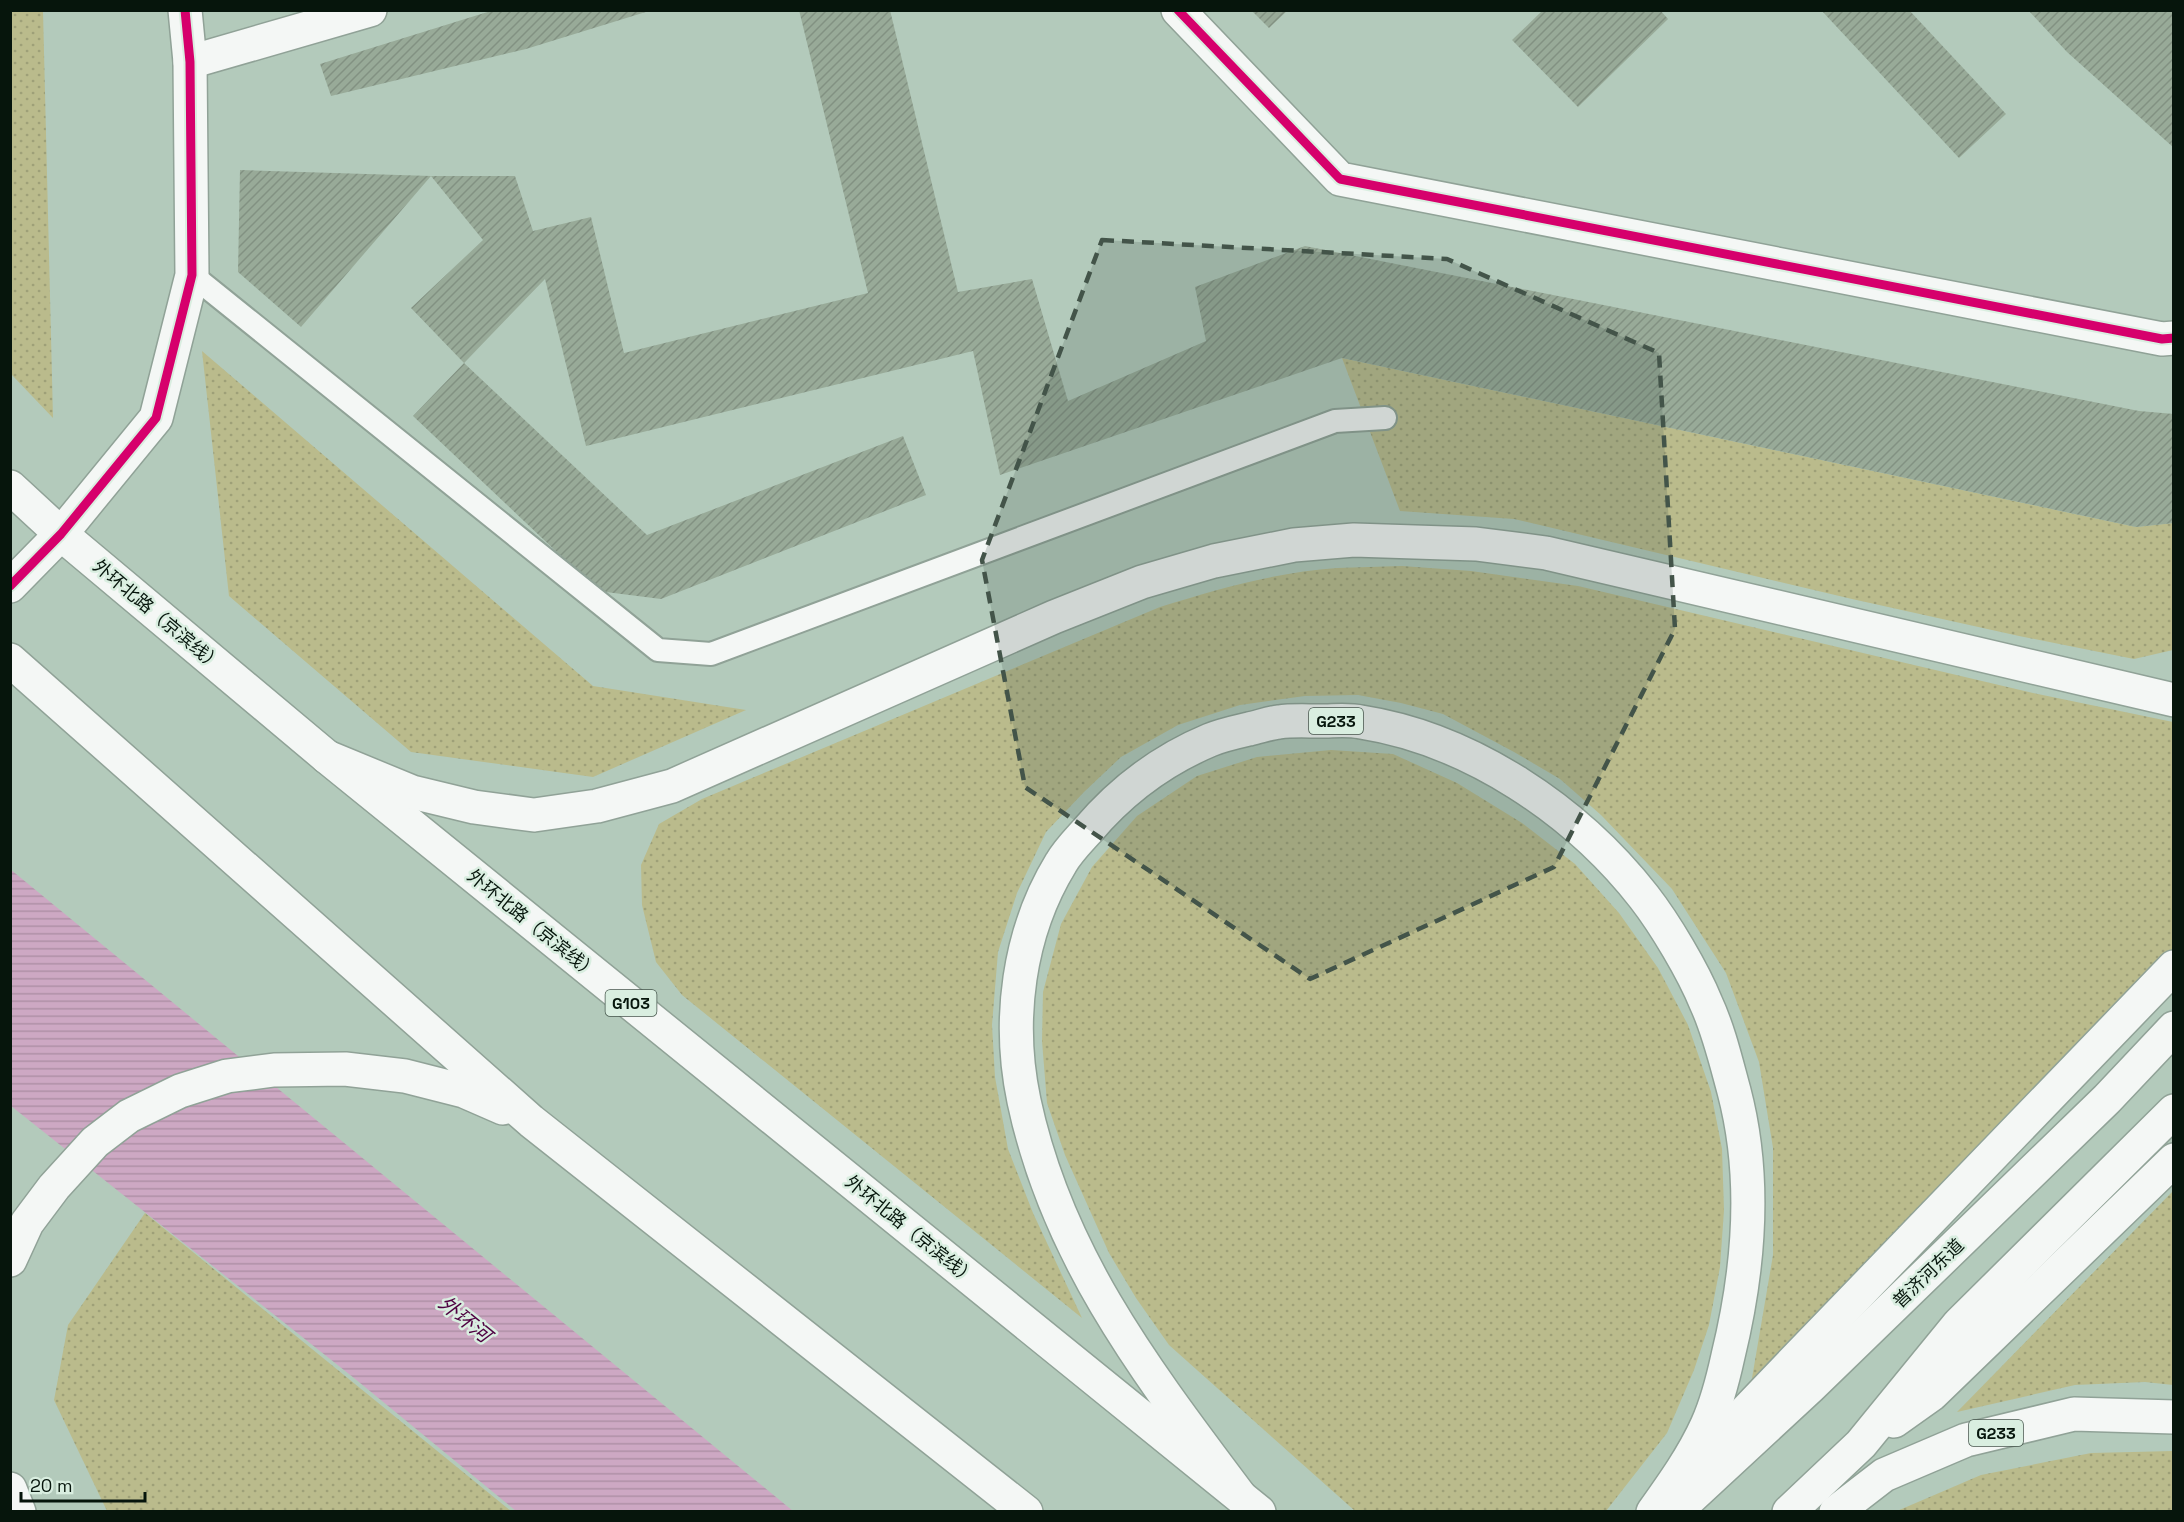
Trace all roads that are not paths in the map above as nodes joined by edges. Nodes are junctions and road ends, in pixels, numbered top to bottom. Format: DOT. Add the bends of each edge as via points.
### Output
graph roads {
  1 [pos="185,10"];
  2 [pos="370,10"];
  3 [pos="1178,10"];
  4 [pos="190,62"];
  5 [pos="192,275"];
  6 [pos="2174,338"];
  7 [pos="1385,418"];
  8 [pos="10,487"];
  9 [pos="61,534"];
  10 [pos="10,586"];
  11 [pos="10,660"];
  12 [pos="2174,700"];
  13 [pos="327,757"];
  14 [pos="2174,967"];
  15 [pos="2174,1028"];
  16 [pos="2174,1111"];
  17 [pos="531,1121"];
  18 [pos="2174,1160"];
  19 [pos="10,1260"];
  20 [pos="2174,1417"];
  21 [pos="1861,1444"];
  22 [pos="10,1489"];
  23 [pos="1249,1503"];
  24 [pos="19,1512"];
  25 [pos="1026,1512"];
  26 [pos="1653,1512"];
  27 [pos="1660,1512"];
  28 [pos="1675,1512"];
  29 [pos="1788,1512"];
  30 [pos="1836,1512"];
  1 -- 4 [label="main road"];
  2 -- 4 [label="main road"];
  3 -- 6 [label="main road" via="1340,179 2162,339"];
  4 -- 5 [label="main road"];
  5 -- 7 [label="lane" via="658,650 711,654 1335,421"];
  5 -- 9 [label="main road" via="156,418"];
  8 -- 9 [label="main road, 外环北路（京滨线） / G103"];
  9 -- 10 [label="main road"];
  9 -- 13 [label="main road, 外环北路（京滨线） / G103"];
  11 -- 17 [label="main road"];
  12 -- 13 [label="main road" via="1546,553 1476,544 1354,540 1294,544 1142,582 672,786 597,806 534,815 474,807 412,792"];
  13 -- 23 [label="main road, 外环北路（京滨线） / G103"];
  14 -- 27 [label="main road" via="1728,1431"];
  15 -- 28 [label="main road, 普济河东道" via="2107,1099 1810,1388"];
  16 -- 21 [label="main road" via="1959,1324"];
  17 -- 19 [label="main road" via="464,1091 405,1076 345,1069 274,1070 226,1076 180,1091 129,1116 95,1142 27,1223"];
  17 -- 25 [label="main road"];
  18 -- 21 [label="main road" via="1932,1394"];
  20 -- 30 [label="main road, G233" via="2074,1414 1966,1440 1884,1475"];
  21 -- 29 [label="main road"];
  22 -- 24 [label="main road"];
  23 -- 26 [label="main road, G233" via="1129,1344 1075,1247 1036,1149 1024,1100 1017,1060 1017,1002 1035,913 1063,860 1101,814 1152,770 1213,738 1280,721 1358,721 1427,738 1484,763 1576,826 1645,898 1706,1001 1742,1120 1748,1226 1744,1284 1708,1423 1687,1464"];
}
